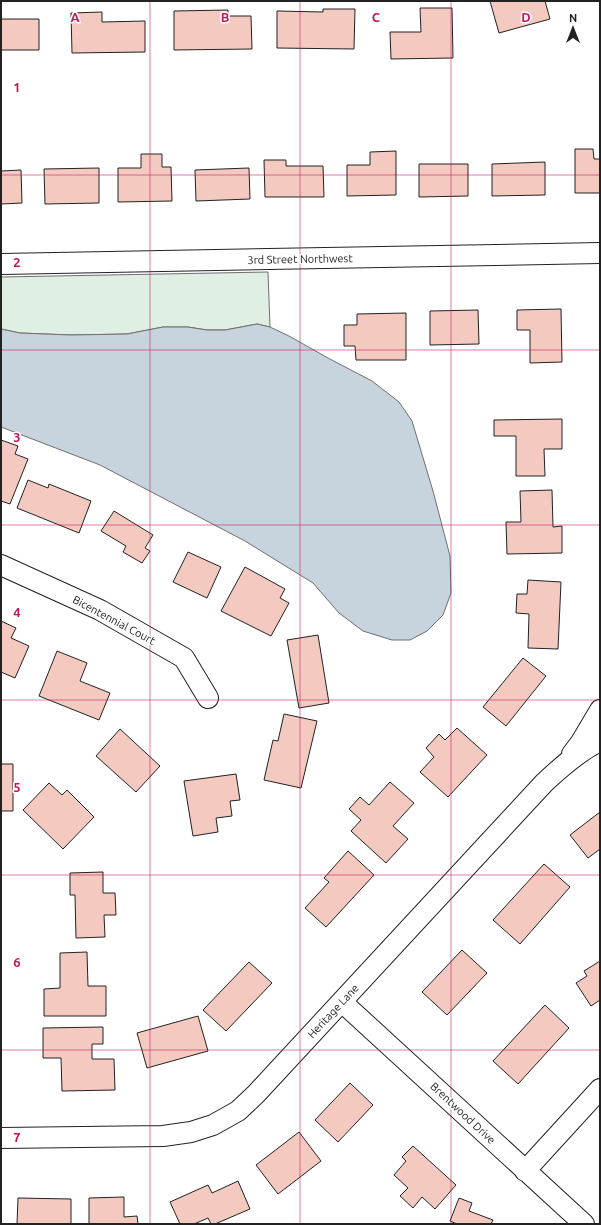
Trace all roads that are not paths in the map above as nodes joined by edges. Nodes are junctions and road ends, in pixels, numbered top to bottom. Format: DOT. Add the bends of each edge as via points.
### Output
graph roads {
  1 [pos="600,253"];
  2 [pos="1,264"];
  3 [pos="1,565"];
  4 [pos="208,698"];
  5 [pos="600,710"];
  6 [pos="600,741"];
  7 [pos="562,766"];
  8 [pos="342,1002"];
  9 [pos="600,1089"];
  10 [pos="1,1138"];
  11 [pos="525,1170"];
  12 [pos="584,1224"];
  1 -- 2 [label="street, 3rd Street Northwest"];
  3 -- 4 [label="street, Bicentennial Court" via="100,610 184,658"];
  5 -- 7 [label="street" via="581,742"];
  6 -- 7 [label="street, Heritage Lane"];
  7 -- 8 [label="street, Heritage Lane"];
  8 -- 10 [label="street, Heritage Lane" via="256,1094 238,1111 214,1125 163,1136"];
  8 -- 11 [label="street, Brentwood Drive"];
  9 -- 11 [label="street"];
  11 -- 12 [label="street, Brentwood Drive"];
}
